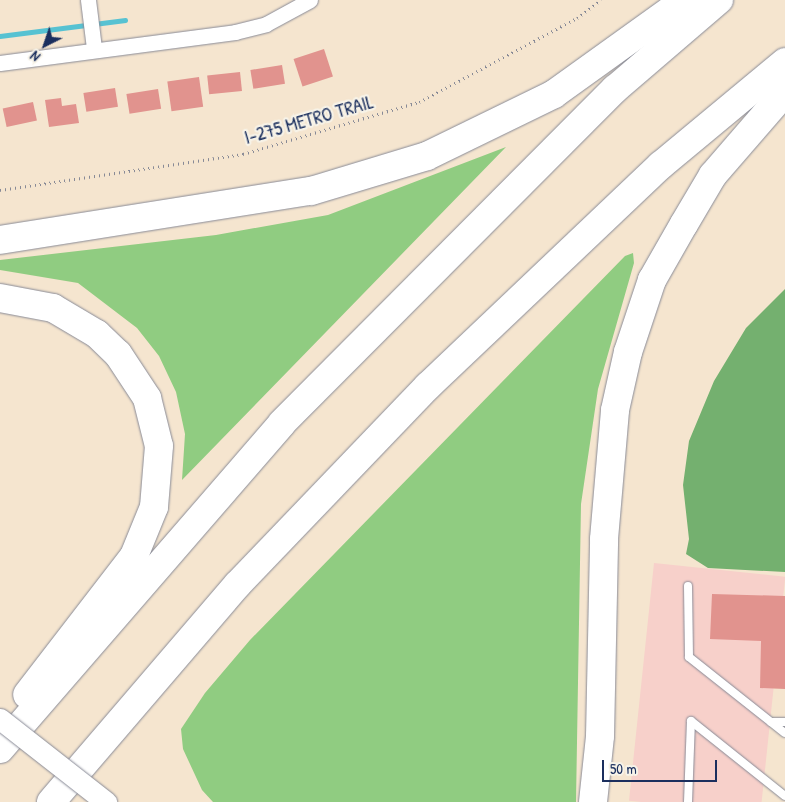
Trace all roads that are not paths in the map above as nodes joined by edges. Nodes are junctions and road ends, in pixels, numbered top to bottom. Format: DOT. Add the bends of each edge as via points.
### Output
graph roads {
  1 [pos="88,0"];
  2 [pos="310,0"];
  3 [pos="684,0"];
  4 [pos="719,0"];
  5 [pos="94,48"];
  6 [pos="785,62"];
  7 [pos="0,63"];
  8 [pos="785,92"];
  9 [pos="0,240"];
  10 [pos="0,298"];
  11 [pos="688,586"];
  12 [pos="0,718"];
  13 [pos="771,722"];
  14 [pos="785,722"];
  15 [pos="785,733"];
  16 [pos="0,735"];
  17 [pos="0,749"];
  18 [pos="785,796"];
  19 [pos="51,802"];
  20 [pos="106,802"];
  21 [pos="593,802"];
  22 [pos="688,802"];
  1 -- 5 [label="street"];
  2 -- 5 [label="street" via="266,24 235,32"];
  3 -- 9 [label="highway" via="554,94 427,156 311,191"];
  4 -- 17 [label="highway" via="615,89 282,423"];
  5 -- 7 [label="street"];
  6 -- 19 [label="highway" via="661,165 428,386 238,584"];
  8 -- 21 [label="highway" via="713,175 652,280 628,352 616,410 604,539 600,736"];
  10 -- 16 [label="highway" via="37,303 77,320 118,354 147,398 160,469 154,507 134,556 58,649"];
  11 -- 13 [label="lane" via="689,657"];
  12 -- 20 [label="main road, bridge"];
  13 -- 14 [label="lane"];
  13 -- 15 [label="lane"];
  18 -- 22 [label="lane" via="692,721"];
}
